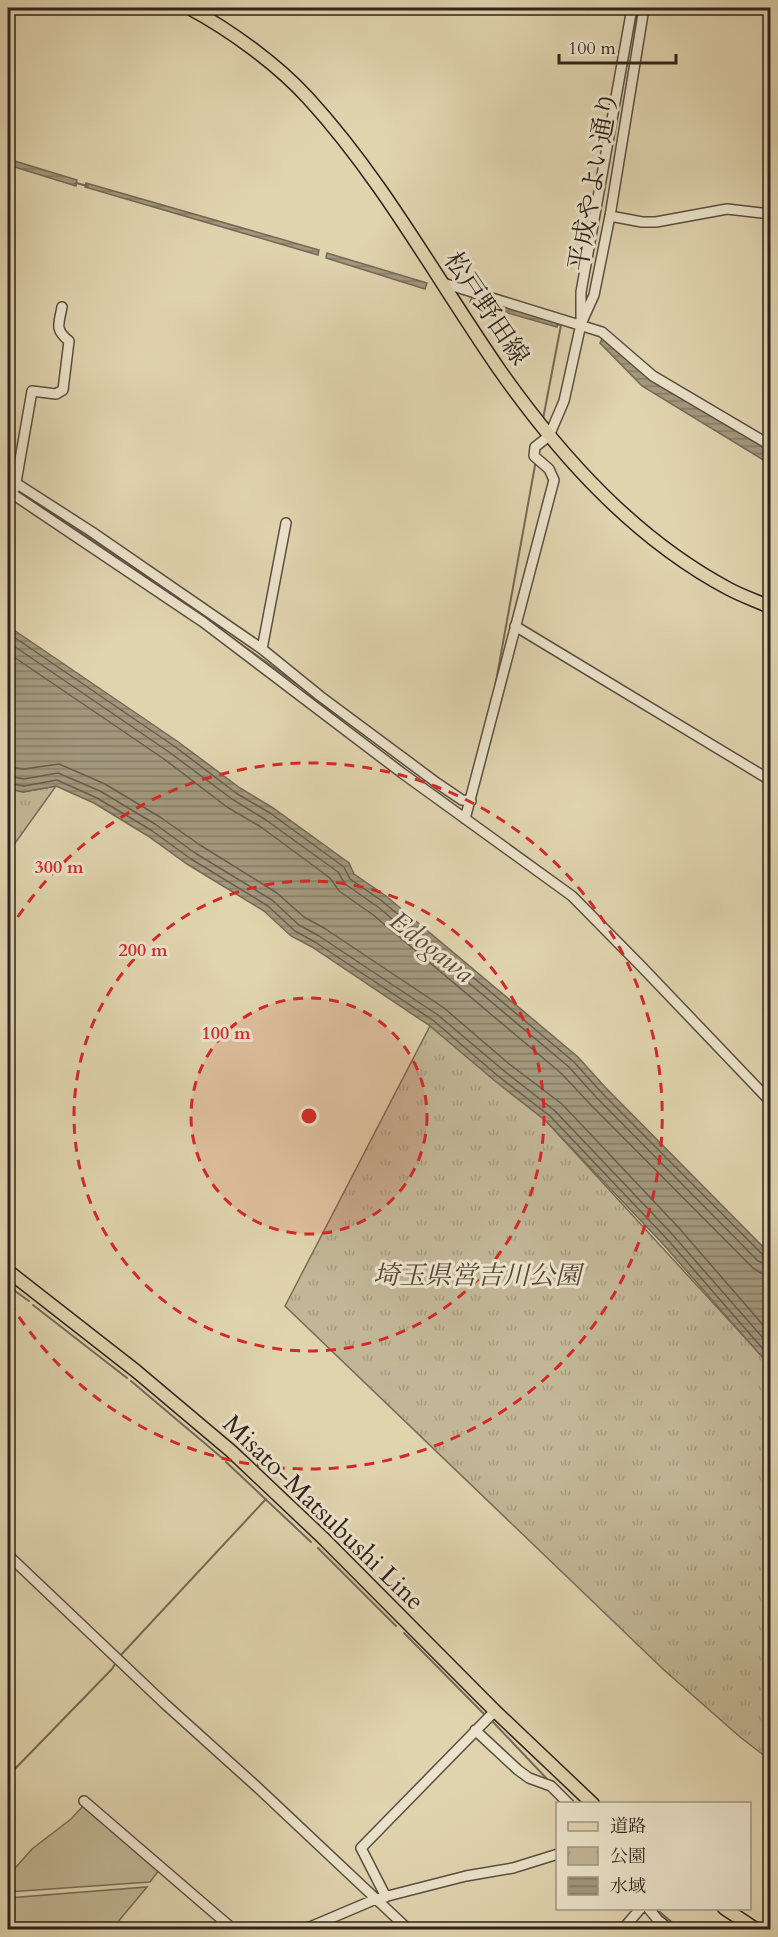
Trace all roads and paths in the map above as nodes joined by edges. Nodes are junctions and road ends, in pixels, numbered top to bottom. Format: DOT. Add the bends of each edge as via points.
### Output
graph roads {
  1 [pos="189,8"];
  2 [pos="632,8"];
  3 [pos="644,8"];
  4 [pos="771,214"];
  5 [pos="610,216"];
  6 [pos="443,283"];
  7 [pos="62,307"];
  8 [pos="581,324"];
  9 [pos="549,436"];
  10 [pos="771,445"];
  11 [pos="8,478"];
  12 [pos="17,484"];
  13 [pos="10,492"];
  14 [pos="286,523"];
  15 [pos="771,607"];
  16 [pos="515,626"];
  17 [pos="262,649"];
  18 [pos="771,780"];
  19 [pos="471,801"];
  20 [pos="465,819"];
  21 [pos="771,1101"];
  22 [pos="8,1271"];
  23 [pos="8,1555"];
  24 [pos="495,1711"];
  25 [pos="475,1730"];
  26 [pos="84,1801"];
  27 [pos="568,1802"];
  28 [pos="592,1802"];
  29 [pos="556,1855"];
  30 [pos="381,1898"];
  31 [pos="639,1910"];
  32 [pos="650,1910"];
  33 [pos="727,1910"];
  34 [pos="752,1928"];
  35 [pos="234,1929"];
  36 [pos="303,1929"];
  37 [pos="409,1929"];
  38 [pos="622,1929"];
  39 [pos="671,1929"];
  1 -- 6 [label="main road, 松戸野田線" via="241,41 307,96 384,194"];
  2 -- 8 [label="street, 平成やよい通り" via="581,292"];
  3 -- 5 [label="street, 平成やよい通り"];
  4 -- 5 [label="street" via="727,209 656,222"];
  5 -- 8 [label="street, 平成やよい通り" via="594,295"];
  6 -- 8 [label="street"];
  6 -- 9 [label="main road, 松戸野田線" via="501,372"];
  7 -- 12 [label="street" via="58,330 69,341 63,390 56,394 32,391"];
  8 -- 9 [label="street, 平成やよい通り" via="564,401"];
  8 -- 10 [label="street" via="602,332 653,376"];
  9 -- 15 [label="main road, 松戸野田線" via="594,487 662,546 729,589"];
  9 -- 16 [label="street, 平成やよい通り" via="535,447 534,456 549,469 554,480"];
  11 -- 12 [label="street"];
  12 -- 13 [label="street"];
  12 -- 17 [label="street"];
  13 -- 20 [label="street" via="203,622"];
  14 -- 17 [label="street"];
  16 -- 18 [label="street"];
  16 -- 19 [label="street"];
  17 -- 19 [label="street" via="437,783 462,800"];
  19 -- 20 [label="street"];
  20 -- 21 [label="street" via="572,896"];
  22 -- 24 [label="main road, Misato-Matsubushi Line" via="136,1371 231,1452 322,1537"];
  23 -- 30 [label="street" via="165,1704"];
  24 -- 25 [label="street"];
  24 -- 28 [label="main road, Misato-Matsubushi Line"];
  25 -- 27 [label="street" via="518,1770 551,1786"];
  25 -- 30 [label="street" via="361,1848"];
  26 -- 35 [label="street"];
  29 -- 30 [label="street"];
  30 -- 36 [label="street"];
  30 -- 37 [label="street"];
  31 -- 38 [label="street"];
  32 -- 39 [label="street"];
  33 -- 34 [label="main road"];
}
